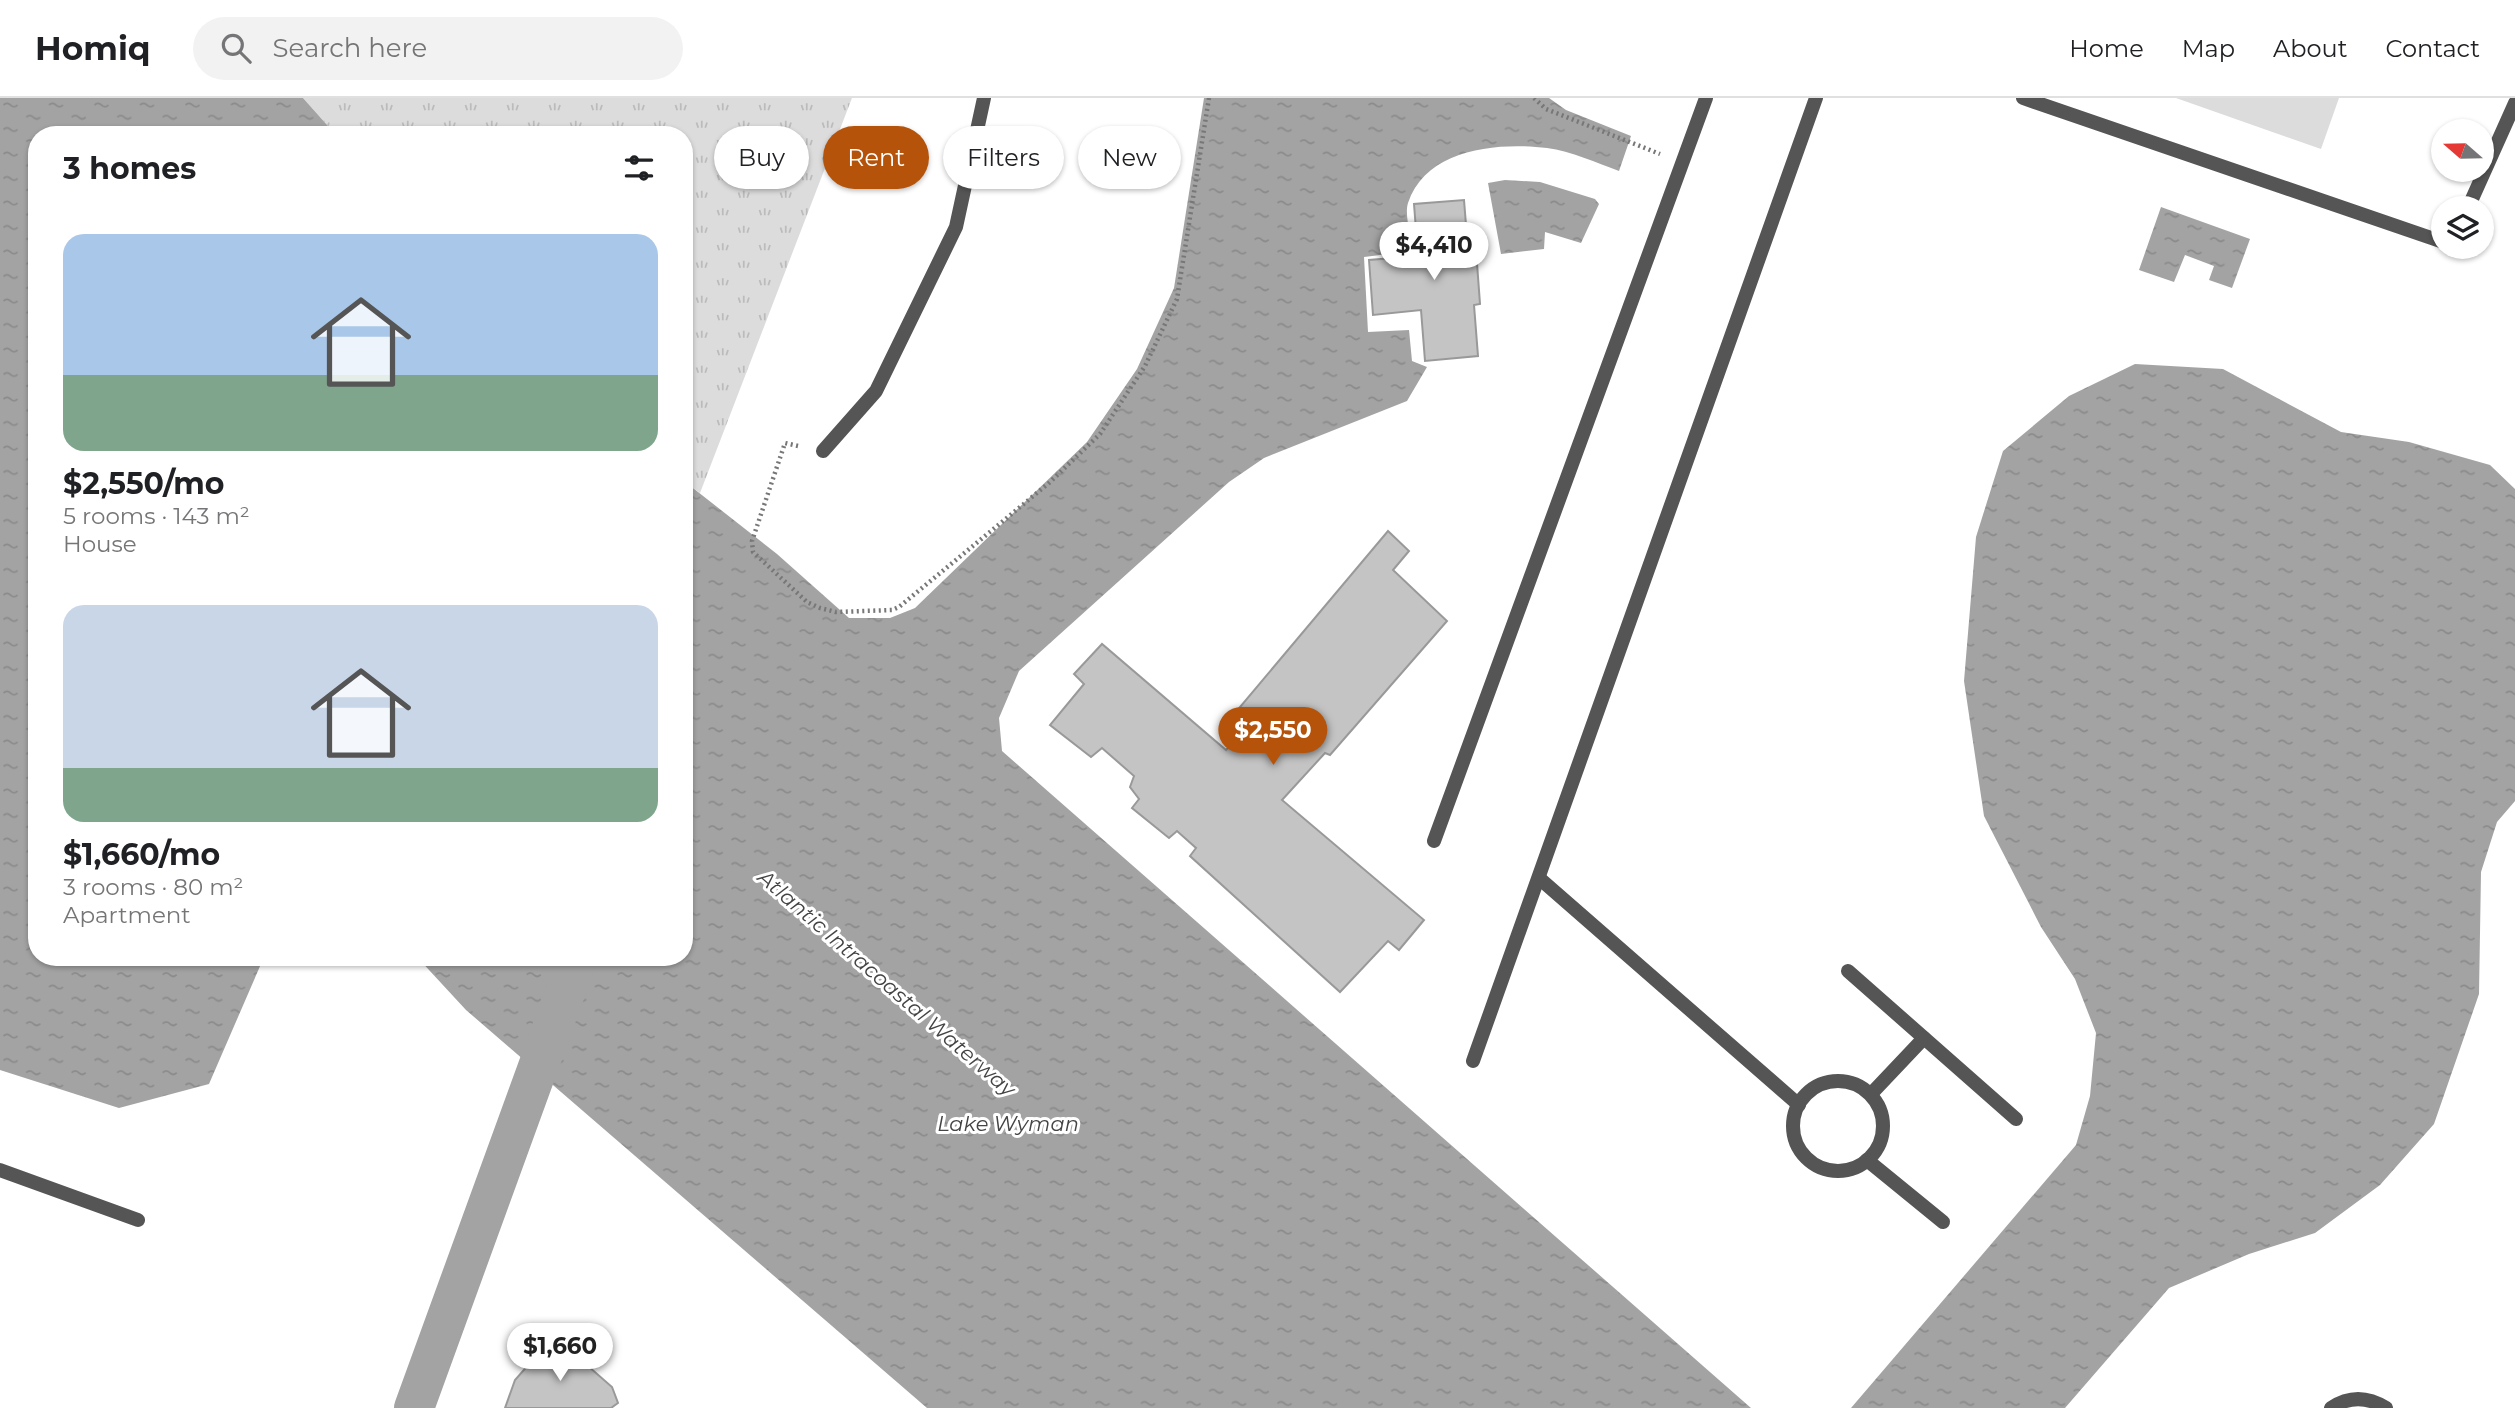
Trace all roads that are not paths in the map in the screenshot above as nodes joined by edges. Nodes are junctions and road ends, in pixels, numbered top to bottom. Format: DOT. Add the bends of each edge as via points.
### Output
graph roads {
  1 [pos="984,98"];
  2 [pos="1706,98"];
  3 [pos="1816,98"];
  4 [pos="2023,98"];
  5 [pos="2514,100"];
  6 [pos="2474,196"];
  7 [pos="2431,238"];
  8 [pos="823,451"];
  9 [pos="1434,841"];
  10 [pos="1539,878"];
  11 [pos="1848,971"];
  12 [pos="1924,1038"];
  13 [pos="1473,1061"];
  14 [pos="1871,1094"];
  15 [pos="1799,1105"];
  16 [pos="2016,1118"];
  17 [pos="1867,1160"];
  18 [pos="0,1170"];
  19 [pos="138,1220"];
  20 [pos="1943,1222"];
  21 [pos="2331,1408"];
  22 [pos="2386,1408"];
  1 -- 8 [label="street" via="956,228 876,391"];
  2 -- 9 [label="street"];
  3 -- 10 [label="street"];
  4 -- 7 [label="street"];
  5 -- 6 [label="street"];
  10 -- 13 [label="street"];
  10 -- 15 [label="street"];
  11 -- 12 [label="street"];
  12 -- 14 [label="street"];
  12 -- 16 [label="street"];
  14 -- 15 [label="street" via="1843,1081 1828,1082 1814,1088"];
  14 -- 17 [label="street" via="1883,1122 1882,1138"];
  15 -- 17 [label="street" via="1793,1125 1795,1139 1811,1162 1837,1171 1851,1170"];
  17 -- 20 [label="street"];
  18 -- 19 [label="street"];
  21 -- 22 [label="street" via="2362,1397"];
}
